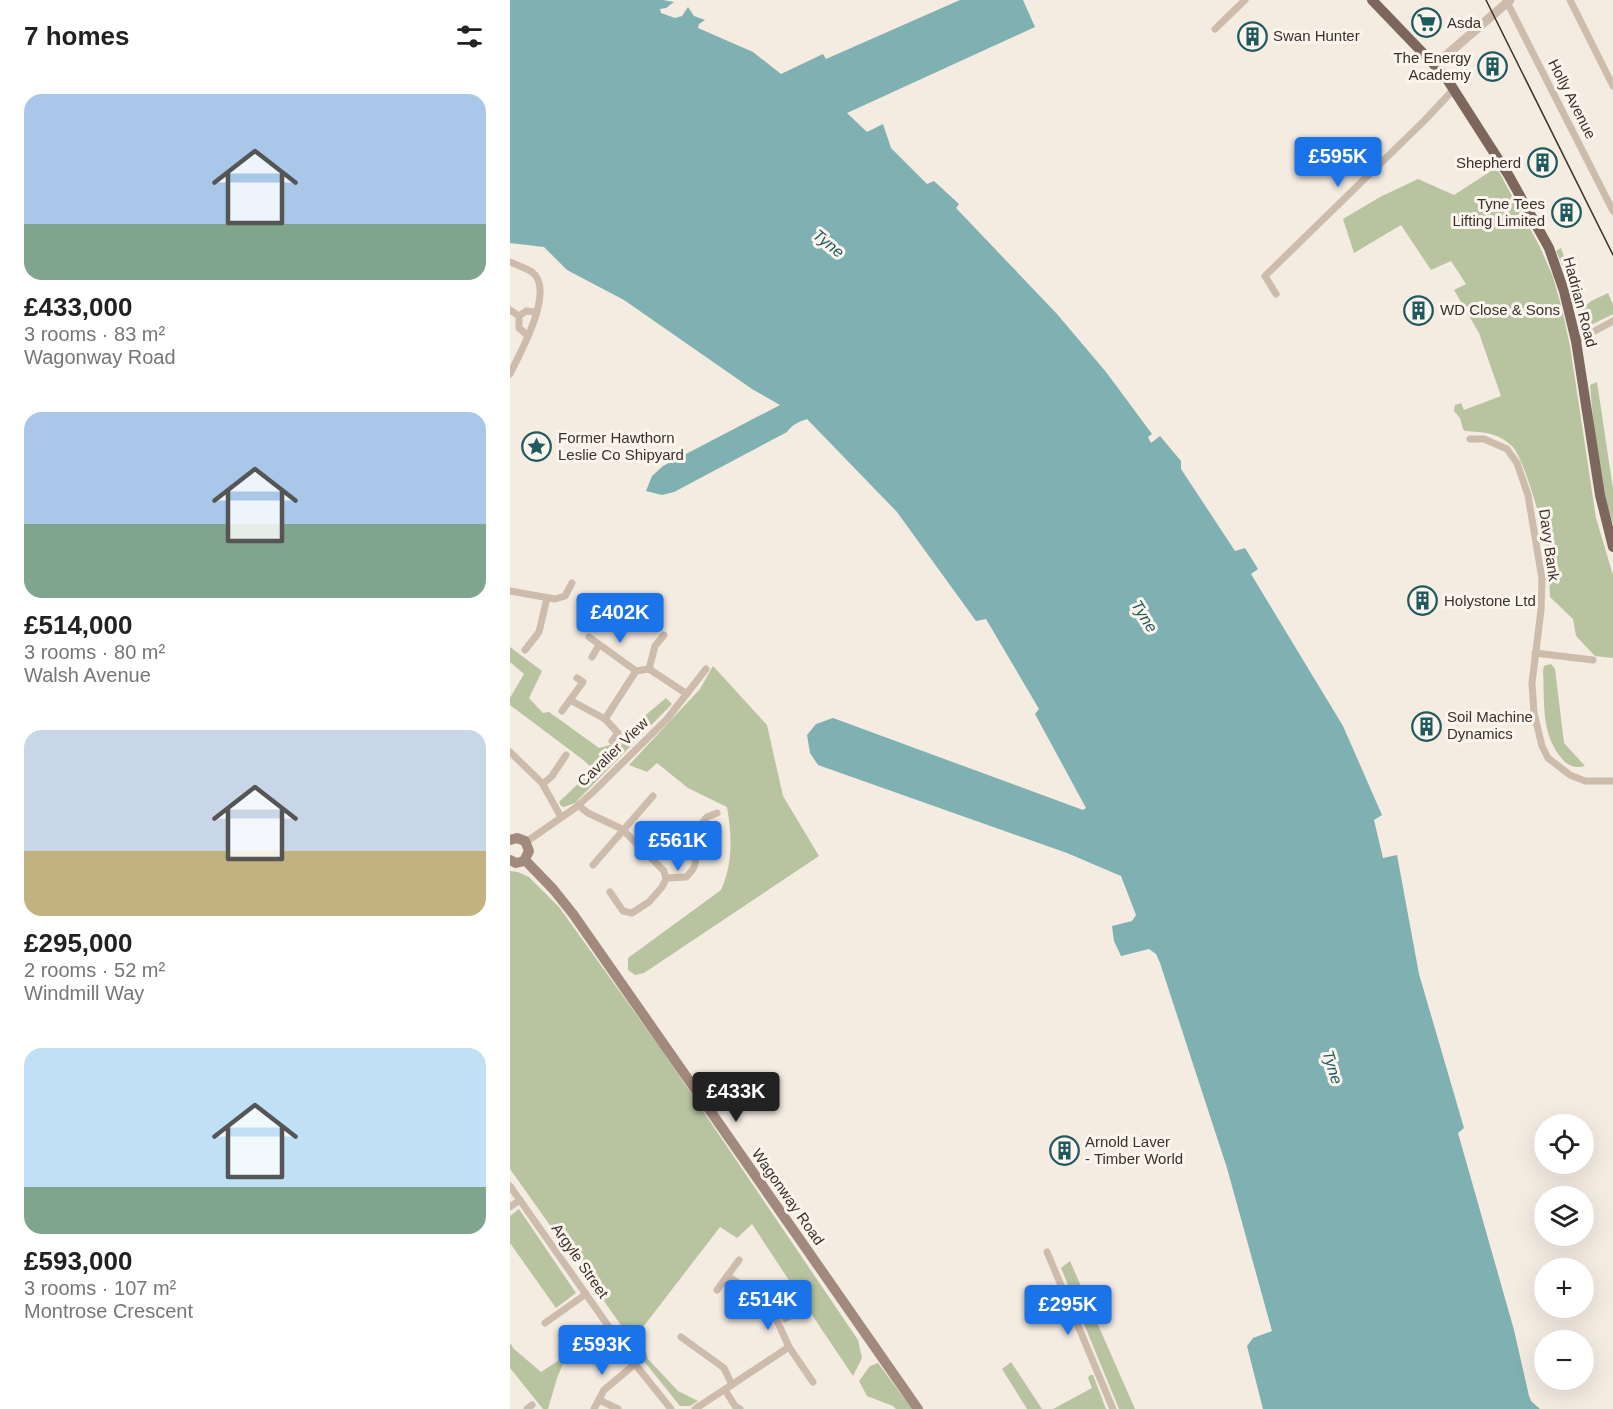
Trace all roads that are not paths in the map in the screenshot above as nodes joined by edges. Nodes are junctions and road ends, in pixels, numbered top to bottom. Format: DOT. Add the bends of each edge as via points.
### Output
graph roads {
  1 [pos="1245,0"];
  2 [pos="1372,0"];
  3 [pos="1570,0"];
  4 [pos="1508,1"];
  5 [pos="1215,28"];
  6 [pos="1435,65"];
  7 [pos="1613,86"];
  8 [pos="1454,89"];
  9 [pos="1613,211"];
  10 [pos="510,262"];
  11 [pos="1276,294"];
  12 [pos="510,310"];
  13 [pos="536,312"];
  14 [pos="519,316"];
  15 [pos="1613,321"];
  16 [pos="527,335"];
  17 [pos="1576,341"];
  18 [pos="512,363"];
  19 [pos="510,374"];
  20 [pos="1470,438"];
  21 [pos="1613,547"];
  22 [pos="572,583"];
  23 [pos="510,591"];
  24 [pos="547,598"];
  25 [pos="664,635"];
  26 [pos="589,637"];
  27 [pos="599,645"];
  28 [pos="525,650"];
  29 [pos="1535,653"];
  30 [pos="592,657"];
  31 [pos="1593,660"];
  32 [pos="649,669"];
  33 [pos="706,669"];
  34 [pos="636,671"];
  35 [pos="577,678"];
  36 [pos="687,694"];
  37 [pos="570,700"];
  38 [pos="562,711"];
  39 [pos="605,719"];
  40 [pos="612,741"];
  41 [pos="510,752"];
  42 [pos="566,755"];
  43 [pos="1613,781"];
  44 [pos="543,784"];
  45 [pos="653,796"];
  46 [pos="578,805"];
  47 [pos="717,813"];
  48 [pos="561,817"];
  49 [pos="668,829"];
  50 [pos="622,830"];
  51 [pos="690,838"];
  52 [pos="510,840"];
  53 [pos="526,842"];
  54 [pos="510,860"];
  55 [pos="525,860"];
  56 [pos="593,865"];
  57 [pos="666,878"];
  58 [pos="610,892"];
  59 [pos="510,1186"];
  60 [pos="520,1200"];
  61 [pos="510,1207"];
  62 [pos="1047,1252"];
  63 [pos="739,1260"];
  64 [pos="727,1276"];
  65 [pos="717,1290"];
  66 [pos="586,1294"];
  67 [pos="545,1323"];
  68 [pos="681,1337"];
  69 [pos="789,1347"];
  70 [pos="635,1364"];
  71 [pos="813,1382"];
  72 [pos="728,1387"];
  73 [pos="599,1400"];
  74 [pos="594,1409"];
  75 [pos="618,1409"];
  76 [pos="671,1409"];
  77 [pos="695,1409"];
  78 [pos="740,1409"];
  79 [pos="918,1409"];
  80 [pos="1113,1409"];
  1 -- 5 [label="street"];
  2 -- 6 [label="main road, Hadrian Road"];
  3 -- 7 [label="street"];
  4 -- 6 [label="street"];
  4 -- 9 [label="street, Holly Avenue"];
  6 -- 8 [label="main road, Hadrian Road"];
  8 -- 11 [label="street" via="1265,276"];
  8 -- 17 [label="main road, Hadrian Road" via="1549,248"];
  10 -- 13 [label="street" via="532,272 538,281 541,296"];
  12 -- 14 [label="street"];
  13 -- 14 [label="street" via="526,311"];
  13 -- 16 [label="street"];
  14 -- 16 [label="street" via="519,328"];
  15 -- 17 [label="street"];
  16 -- 18 [label="street"];
  17 -- 21 [label="main road, Hadrian Road" via="1600,495"];
  18 -- 19 [label="street"];
  20 -- 29 [label="street, Davy Bank" via="1507,448 1517,463 1528,495 1542,579"];
  22 -- 24 [label="street" via="565,596"];
  23 -- 24 [label="street"];
  24 -- 28 [label="street" via="539,632"];
  25 -- 32 [label="street" via="655,646"];
  26 -- 27 [label="street"];
  27 -- 30 [label="street"];
  27 -- 34 [label="street"];
  29 -- 31 [label="street"];
  29 -- 43 [label="street, Davy Bank" via="1534,713 1548,758 1585,781"];
  32 -- 34 [label="street"];
  32 -- 36 [label="street"];
  33 -- 36 [label="street, Cavalier View"];
  34 -- 39 [label="street"];
  35 -- 37 [label="street" via="583,682"];
  36 -- 46 [label="street, Cavalier View"];
  37 -- 38 [label="street"];
  37 -- 39 [label="street"];
  39 -- 40 [label="street" via="618,733"];
  41 -- 44 [label="street"];
  42 -- 44 [label="street"];
  44 -- 48 [label="street"];
  45 -- 50 [label="street"];
  46 -- 48 [label="street, Cavalier View"];
  46 -- 50 [label="street"];
  47 -- 51 [label="street" via="707,817"];
  48 -- 53 [label="street, Cavalier View"];
  49 -- 51 [label="street" via="679,839"];
  50 -- 56 [label="street"];
  50 -- 57 [label="street" via="661,866"];
  51 -- 57 [label="street" via="694,868 686,877"];
  52 -- 53 [label="main road" via="520,838"];
  53 -- 55 [label="main road" via="530,851"];
  54 -- 55 [label="main road"];
  55 -- 79 [label="main road, Wagonway Road" via="573,914"];
  57 -- 58 [label="street" via="652,899 632,913 623,911"];
  59 -- 60 [label="street, Argyle Street"];
  60 -- 61 [label="street"];
  60 -- 66 [label="street, Argyle Street"];
  62 -- 80 [label="street"];
  63 -- 64 [label="street"];
  64 -- 65 [label="street"];
  64 -- 69 [label="street" via="768,1301"];
  66 -- 67 [label="street"];
  66 -- 70 [label="street, Argyle Street"];
  68 -- 72 [label="street" via="724,1368"];
  69 -- 71 [label="street"];
  69 -- 72 [label="street"];
  70 -- 73 [label="street" via="604,1390"];
  70 -- 76 [label="street, Argyle Street"];
  72 -- 77 [label="street"];
  72 -- 78 [label="street"];
  73 -- 74 [label="street"];
  73 -- 75 [label="street"];
}
